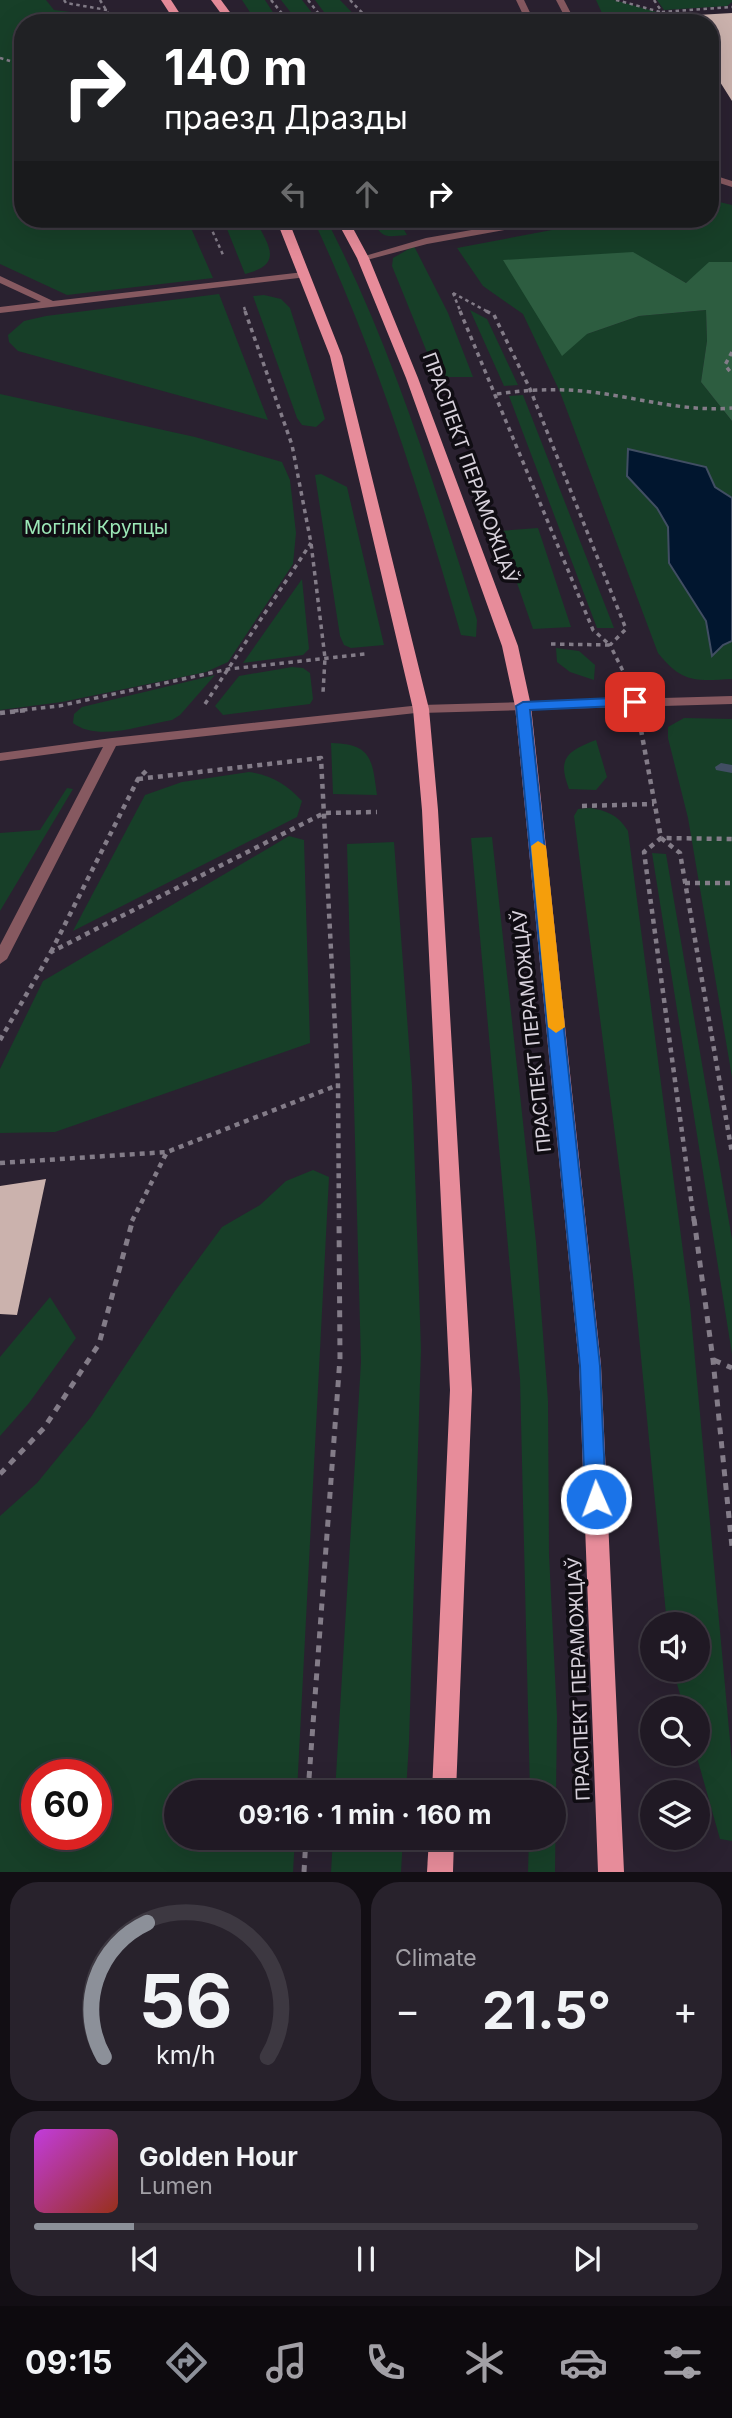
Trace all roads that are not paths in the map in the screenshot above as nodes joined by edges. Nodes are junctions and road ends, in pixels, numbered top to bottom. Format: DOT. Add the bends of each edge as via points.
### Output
graph roads {
  1 [pos="286,228"];
  2 [pos="347,228"];
  3 [pos="499,228"];
  4 [pos="363,258"];
  5 [pos="304,275"];
  6 [pos="0,279"];
  7 [pos="52,304"];
  8 [pos="0,310"];
  9 [pos="732,700"];
  10 [pos="523,706"];
  11 [pos="421,709"];
  12 [pos="112,743"];
  13 [pos="0,757"];
  14 [pos="0,959"];
  15 [pos="445,1780"];
  16 [pos="441,1850"];
  17 [pos="440,1872"];
  18 [pos="611,1872"];
  1 -- 5 [label="main road"];
  2 -- 4 [label="main road, ПРАСПЕКТ ПЕРАМОЖЦАЎ"];
  3 -- 4 [label="street"];
  4 -- 10 [label="main road, ПРАСПЕКТ ПЕРАМОЖЦАЎ" via="510,646"];
  5 -- 7 [label="street"];
  5 -- 11 [label="main road" via="336,356"];
  6 -- 7 [label="street"];
  7 -- 8 [label="street"];
  9 -- 10 [label="street"];
  10 -- 11 [label="street"];
  10 -- 18 [label="main road, ПРАСПЕКТ ПЕРАМОЖЦАЎ" via="590,1366"];
  11 -- 12 [label="street"];
  11 -- 15 [label="main road" via="461,1390"];
  12 -- 13 [label="street"];
  12 -- 14 [label="street"];
  16 -- 17 [label="main road"];
}
